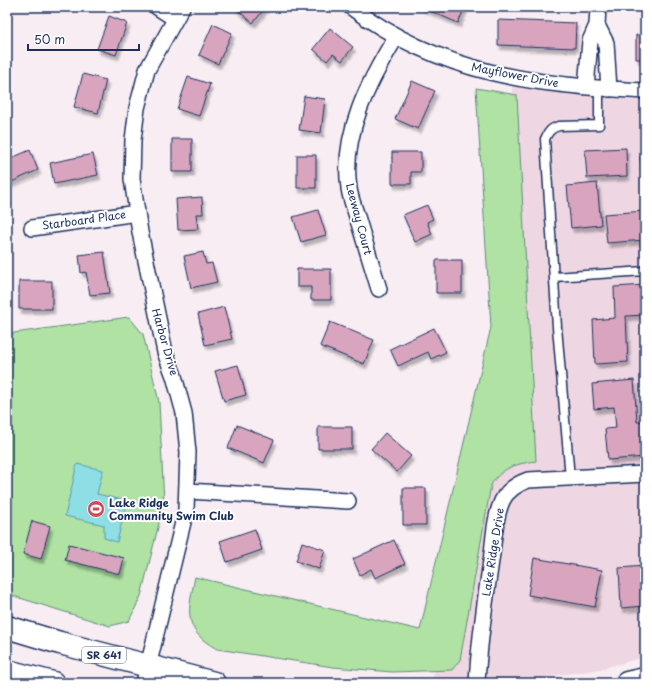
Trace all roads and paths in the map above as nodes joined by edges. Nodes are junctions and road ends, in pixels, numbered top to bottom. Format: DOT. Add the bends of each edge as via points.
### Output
graph roads {
  1 [pos="157,7"];
  2 [pos="351,7"];
  3 [pos="598,7"];
  4 [pos="178,13"];
  5 [pos="597,25"];
  6 [pos="396,38"];
  7 [pos="598,88"];
  8 [pos="645,92"];
  9 [pos="137,213"];
  10 [pos="32,228"];
  11 [pos="645,271"];
  12 [pos="554,277"];
  13 [pos="379,289"];
  14 [pos="645,474"];
  15 [pos="570,478"];
  16 [pos="188,491"];
  17 [pos="348,501"];
  18 [pos="7,628"];
  19 [pos="7,672"];
  20 [pos="146,675"];
  21 [pos="645,679"];
  22 [pos="53,683"];
  23 [pos="214,683"];
  24 [pos="477,683"];
  25 [pos="627,683"];
  1 -- 4 [label="street"];
  2 -- 6 [label="street, Mayflower Drive"];
  3 -- 5 [label="street"];
  4 -- 9 [label="street, Harbor Drive" via="147,70 137,108 132,178"];
  5 -- 7 [label="street" via="590,41"];
  5 -- 7 [label="street" via="606,43"];
  6 -- 7 [label="street, Mayflower Drive" via="464,66 539,81"];
  6 -- 13 [label="street, Leeway Court" via="367,91 354,125 347,165 349,188"];
  7 -- 8 [label="street, Mayflower Drive"];
  7 -- 12 [label="lane" via="599,125 559,126 548,132 545,139"];
  9 -- 10 [label="street, Starboard Place"];
  9 -- 16 [label="street, Harbor Drive" via="165,352 184,413"];
  11 -- 12 [label="lane"];
  12 -- 15 [label="lane"];
  14 -- 15 [label="street, Lake Ridge Drive"];
  15 -- 24 [label="street, Lake Ridge Drive" via="528,480 517,484 502,500 480,640"];
  16 -- 17 [label="street"];
  16 -- 20 [label="street, Harbor Drive" via="186,510"];
  18 -- 20 [label="main road, SR 641"];
  19 -- 22 [label="main road"];
  20 -- 23 [label="main road, SR 641"];
  21 -- 25 [label="main road"];
}
